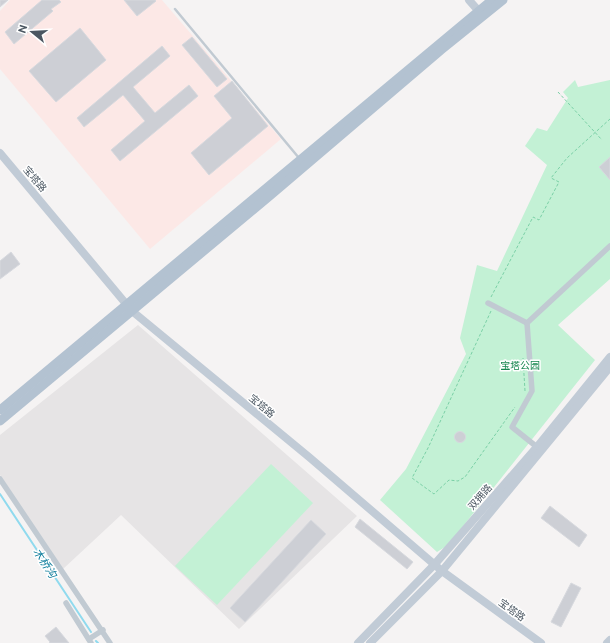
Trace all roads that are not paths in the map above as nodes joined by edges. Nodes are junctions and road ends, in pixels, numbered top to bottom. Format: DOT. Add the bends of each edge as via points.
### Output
graph roads {
  1 [pos="469,0"];
  2 [pos="503,0"];
  3 [pos="491,2"];
  4 [pos="175,9"];
  5 [pos="481,13"];
  6 [pos="0,153"];
  7 [pos="301,160"];
  8 [pos="234,221"];
  9 [pos="610,246"];
  10 [pos="490,304"];
  11 [pos="130,308"];
  12 [pos="527,323"];
  13 [pos="610,357"];
  14 [pos="610,367"];
  15 [pos="0,410"];
  16 [pos="0,421"];
  17 [pos="537,447"];
  18 [pos="0,479"];
  19 [pos="434,565"];
  20 [pos="442,571"];
  21 [pos="66,603"];
  22 [pos="103,630"];
  23 [pos="610,640"];
  24 [pos="90,641"];
  25 [pos="110,643"];
  26 [pos="358,643"];
  27 [pos="370,643"];
  28 [pos="541,643"];
  29 [pos="607,643"];
  1 -- 5 [label="main road"];
  2 -- 3 [label="main road"];
  3 -- 5 [label="main road"];
  4 -- 7 [label="lane"];
  5 -- 7 [label="main road"];
  5 -- 8 [label="main road"];
  6 -- 11 [label="main road, 宝塔路"];
  7 -- 8 [label="main road"];
  8 -- 11 [label="main road"];
  9 -- 12 [label="street"];
  10 -- 12 [label="street"];
  11 -- 15 [label="main road"];
  11 -- 16 [label="main road"];
  11 -- 19 [label="main road, 宝塔路"];
  12 -- 17 [label="street" via="532,391 512,427"];
  13 -- 17 [label="main road, 双拥路"];
  14 -- 20 [label="main road, 双拥路"];
  17 -- 19 [label="main road, 双拥路"];
  18 -- 22 [label="street"];
  19 -- 20 [label="main road, 宝塔路"];
  19 -- 26 [label="main road, 双拥路"];
  20 -- 27 [label="main road, 双拥路"];
  20 -- 28 [label="main road, 宝塔路"];
  21 -- 24 [label="street"];
  22 -- 24 [label="street"];
  22 -- 25 [label="street"];
  23 -- 29 [label="main road"];
}
